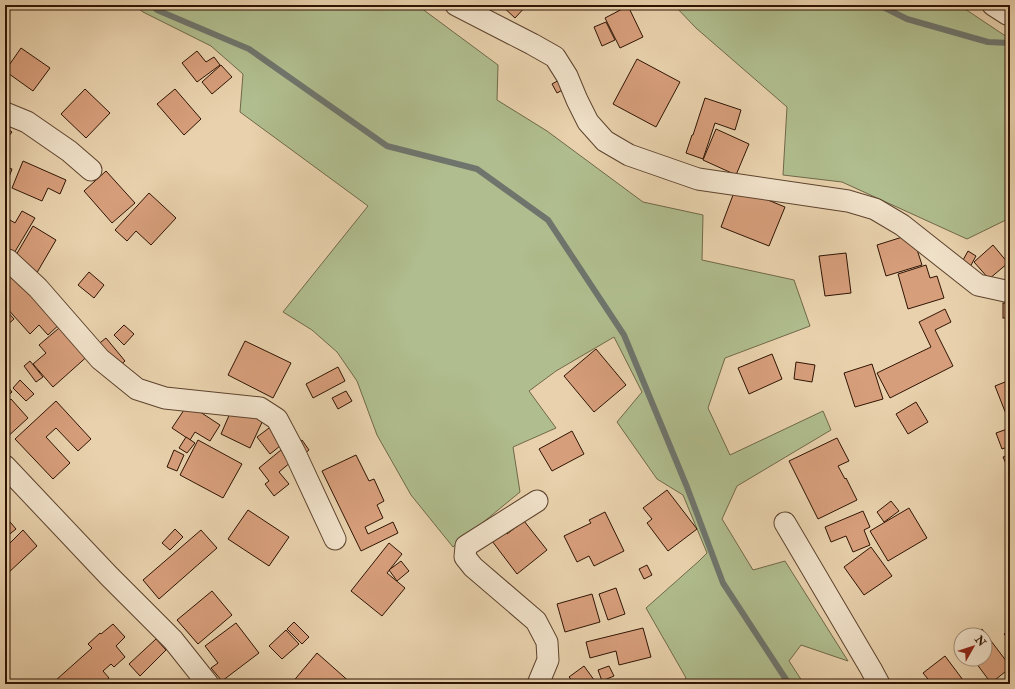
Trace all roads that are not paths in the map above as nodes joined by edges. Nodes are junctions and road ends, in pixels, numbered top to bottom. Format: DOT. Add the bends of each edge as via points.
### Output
graph roads {
  1 [pos="456,5"];
  2 [pos="993,5"];
  3 [pos="1010,15"];
  4 [pos="5,113"];
  5 [pos="91,170"];
  6 [pos="5,260"];
  7 [pos="1010,292"];
  8 [pos="5,466"];
  9 [pos="537,501"];
  10 [pos="785,523"];
  11 [pos="334,539"];
  12 [pos="208,684"];
  13 [pos="538,684"];
  14 [pos="879,684"];
  1 -- 7 [label="street" via="555,57 568,76 588,122 605,142 629,155 698,178 848,201 875,209 902,224 978,285"];
  2 -- 3 [label="street"];
  4 -- 5 [label="street" via="26,122"];
  6 -- 11 [label="street" via="38,288 100,359 137,389 165,398 260,408 277,418"];
  8 -- 12 [label="street" via="173,640"];
  9 -- 13 [label="street" via="466,546 465,557 536,621 547,642 548,660"];
  10 -- 14 [label="street"];
}
